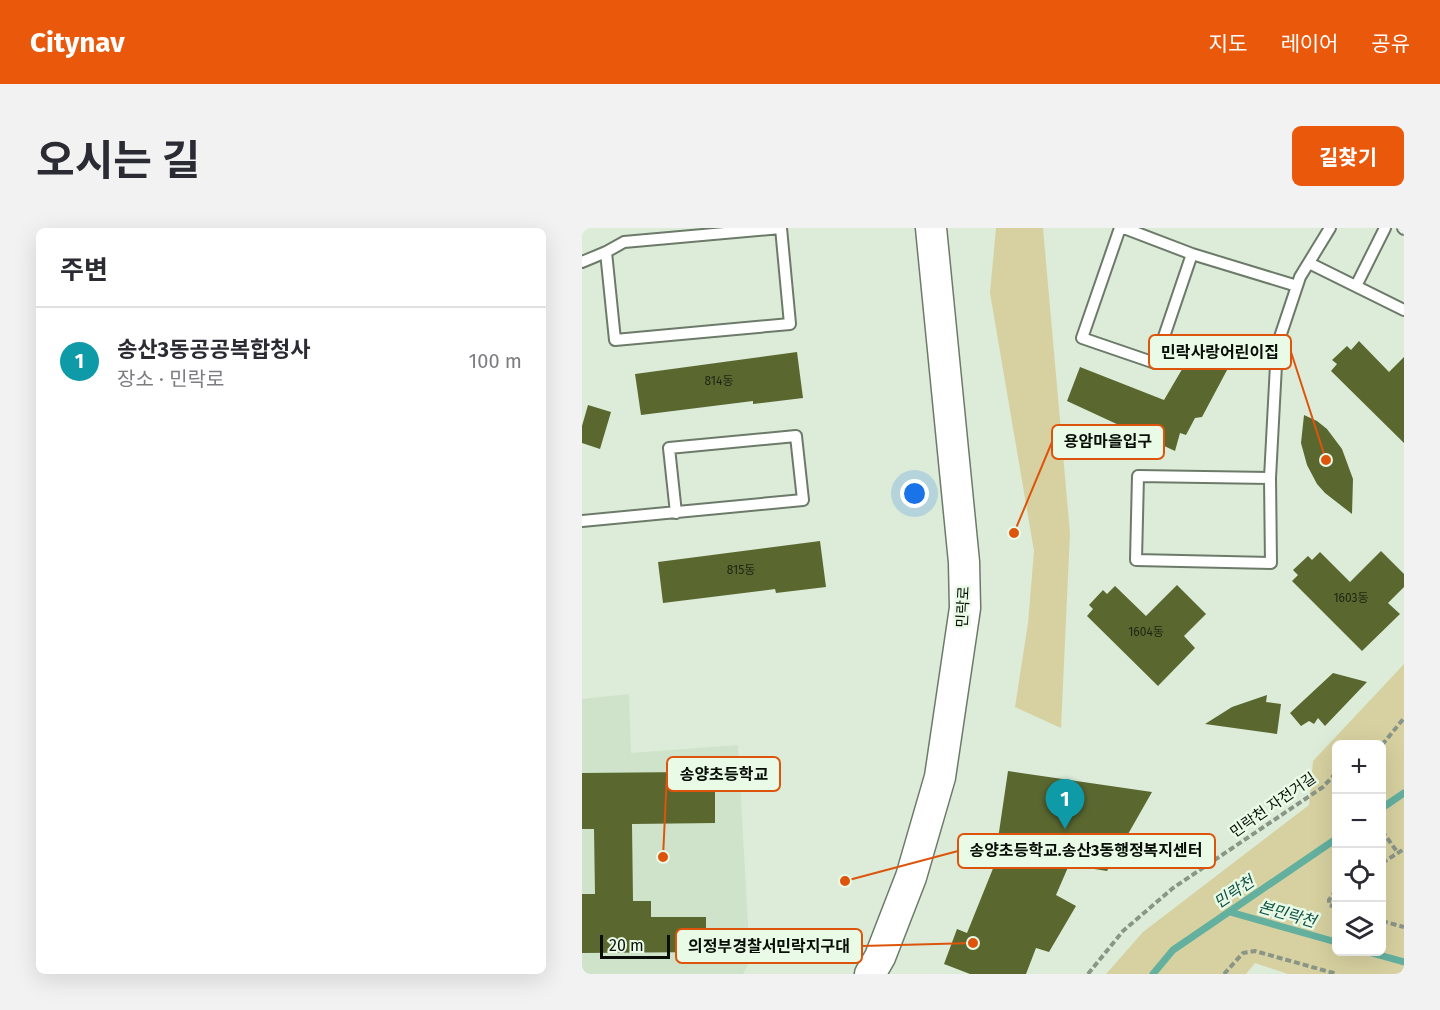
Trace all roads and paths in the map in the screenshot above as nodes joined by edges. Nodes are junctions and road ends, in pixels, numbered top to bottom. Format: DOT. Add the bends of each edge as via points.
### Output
graph roads {
  1 [pos="931,228"];
  2 [pos="1122,228"];
  3 [pos="1330,228"];
  4 [pos="1385,228"];
  5 [pos="606,252"];
  6 [pos="1192,254"];
  7 [pos="582,262"];
  8 [pos="1309,263"];
  9 [pos="1297,286"];
  10 [pos="1356,286"];
  11 [pos="1404,310"];
  12 [pos="1270,478"];
  13 [pos="676,513"];
  14 [pos="582,521"];
  15 [pos="1404,718"];
  16 [pos="1386,740"];
  17 [pos="1332,777"];
  18 [pos="1386,836"];
  19 [pos="1404,849"];
  20 [pos="1398,853"];
  21 [pos="1386,860"];
  22 [pos="1386,922"];
  23 [pos="1404,927"];
  24 [pos="875,965"];
  25 [pos="1088,974"];
  26 [pos="1224,974"];
  27 [pos="1337,974"];
  1 -- 24 [label="main road, 민락로" via="963,550 965,608 940,777 911,877"];
  2 -- 6 [label="lane"];
  2 -- 6 [label="lane" via="1082,338 1155,363"];
  3 -- 8 [label="lane"];
  4 -- 10 [label="lane"];
  5 -- 5 [label="lane" via="624,242 781,228 790,324 615,340"];
  5 -- 7 [label="lane"];
  6 -- 9 [label="lane"];
  8 -- 9 [label="lane"];
  8 -- 10 [label="lane"];
  9 -- 12 [label="lane" via="1277,346"];
  10 -- 11 [label="lane"];
  12 -- 12 [label="lane" via="1271,563 1136,560 1138,476"];
  13 -- 13 [label="lane" via="803,500 796,436 669,448"];
  13 -- 14 [label="lane"];
  15 -- 16 [label="path"];
  17 -- 25 [label="path, 민락천 자전거길" via="1173,888 1123,931"];
  18 -- 20 [label="path"];
  19 -- 20 [label="path"];
  20 -- 21 [label="path"];
  22 -- 23 [label="path"];
  26 -- 27 [label="path" via="1243,953 1255,951"];
}
